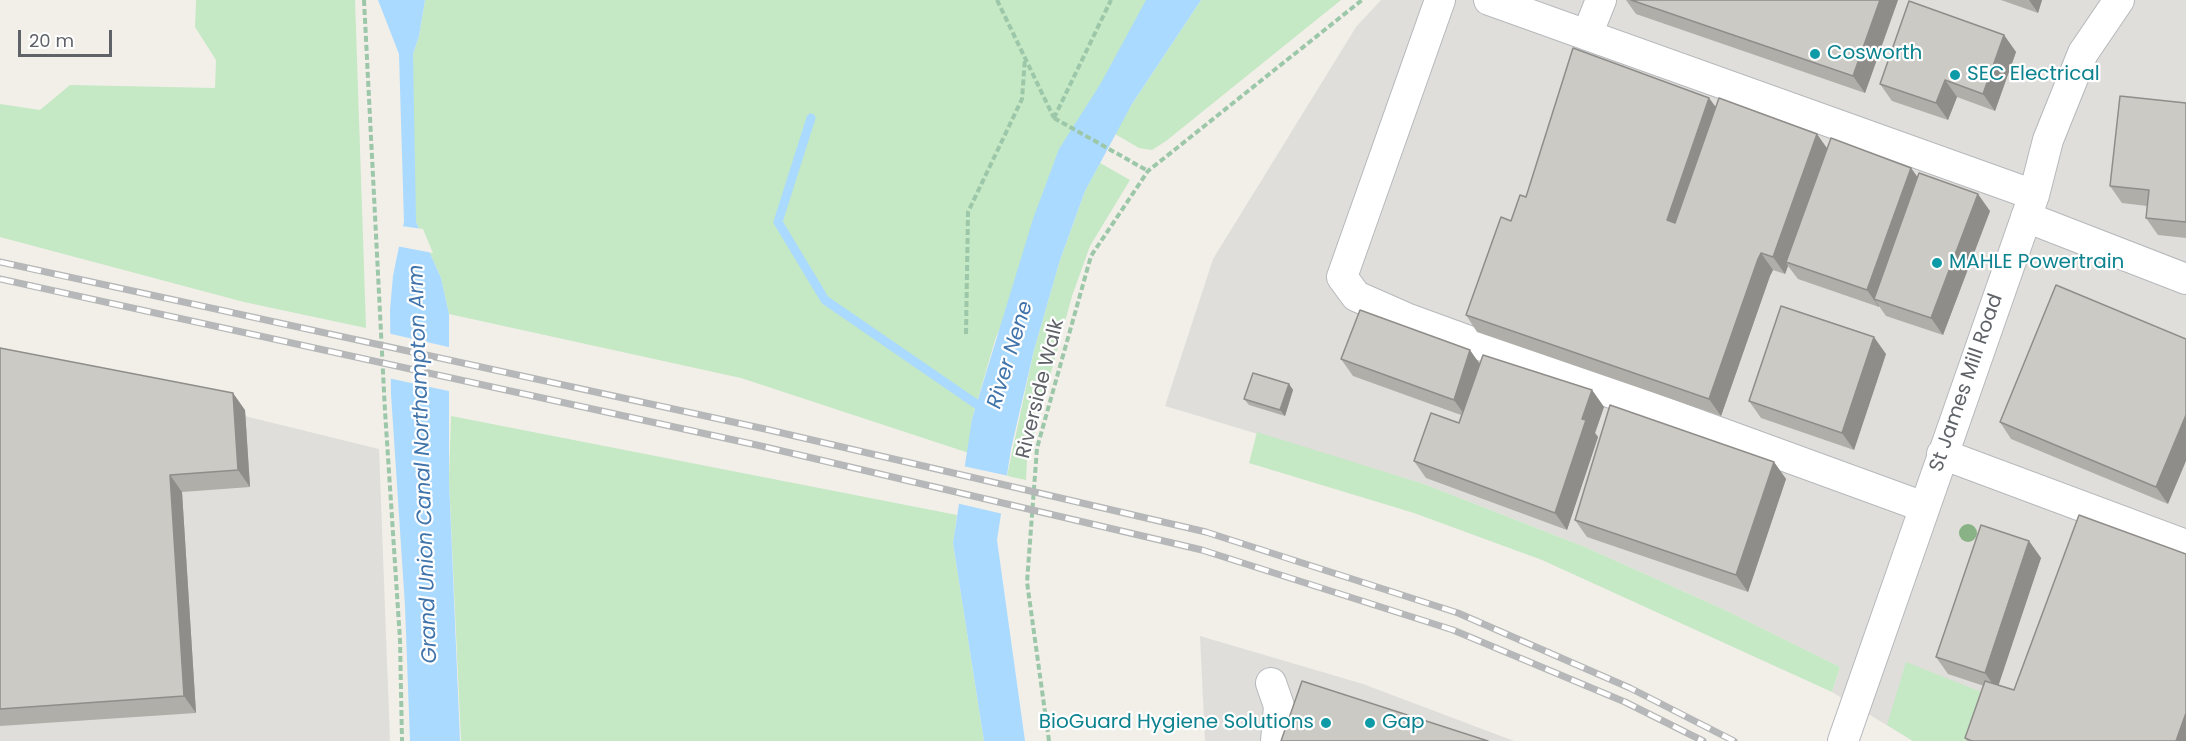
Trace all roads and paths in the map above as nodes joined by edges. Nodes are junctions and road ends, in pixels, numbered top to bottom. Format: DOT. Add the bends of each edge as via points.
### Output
graph roads {
  1 [pos="364,0"];
  2 [pos="997,0"];
  3 [pos="1111,0"];
  4 [pos="1362,0"];
  5 [pos="1440,0"];
  6 [pos="1489,0"];
  7 [pos="1601,0"];
  8 [pos="2119,0"];
  9 [pos="1587,35"];
  10 [pos="1025,58"];
  11 [pos="1054,118"];
  12 [pos="1148,171"];
  13 [pos="2030,206"];
  14 [pos="2186,279"];
  15 [pos="966,333"];
  16 [pos="1942,454"];
  17 [pos="1924,507"];
  18 [pos="2186,545"];
  19 [pos="1271,683"];
  20 [pos="402,741"];
  21 [pos="1049,741"];
  22 [pos="1276,741"];
  23 [pos="1843,741"];
  1 -- 20 [label="path" via="400,640"];
  2 -- 10 [label="path"];
  3 -- 11 [label="path"];
  4 -- 12 [label="path, Riverside Walk"];
  5 -- 17 [label="street" via="1342,277 1356,296 1406,318"];
  6 -- 9 [label="street"];
  7 -- 9 [label="street"];
  8 -- 13 [label="street, St James Mill Road" via="2083,53 2048,140"];
  9 -- 13 [label="street"];
  10 -- 11 [label="path"];
  10 -- 15 [label="path" via="1022,99 968,212"];
  11 -- 12 [label="path"];
  12 -- 21 [label="path, Riverside Walk" via="1091,256 1037,448 1027,582"];
  13 -- 14 [label="street"];
  13 -- 16 [label="street, St James Mill Road"];
  16 -- 17 [label="street, St James Mill Road"];
  16 -- 18 [label="street"];
  17 -- 23 [label="street, St James Mill Road"];
  19 -- 22 [label="street" via="1279,706"];
}
